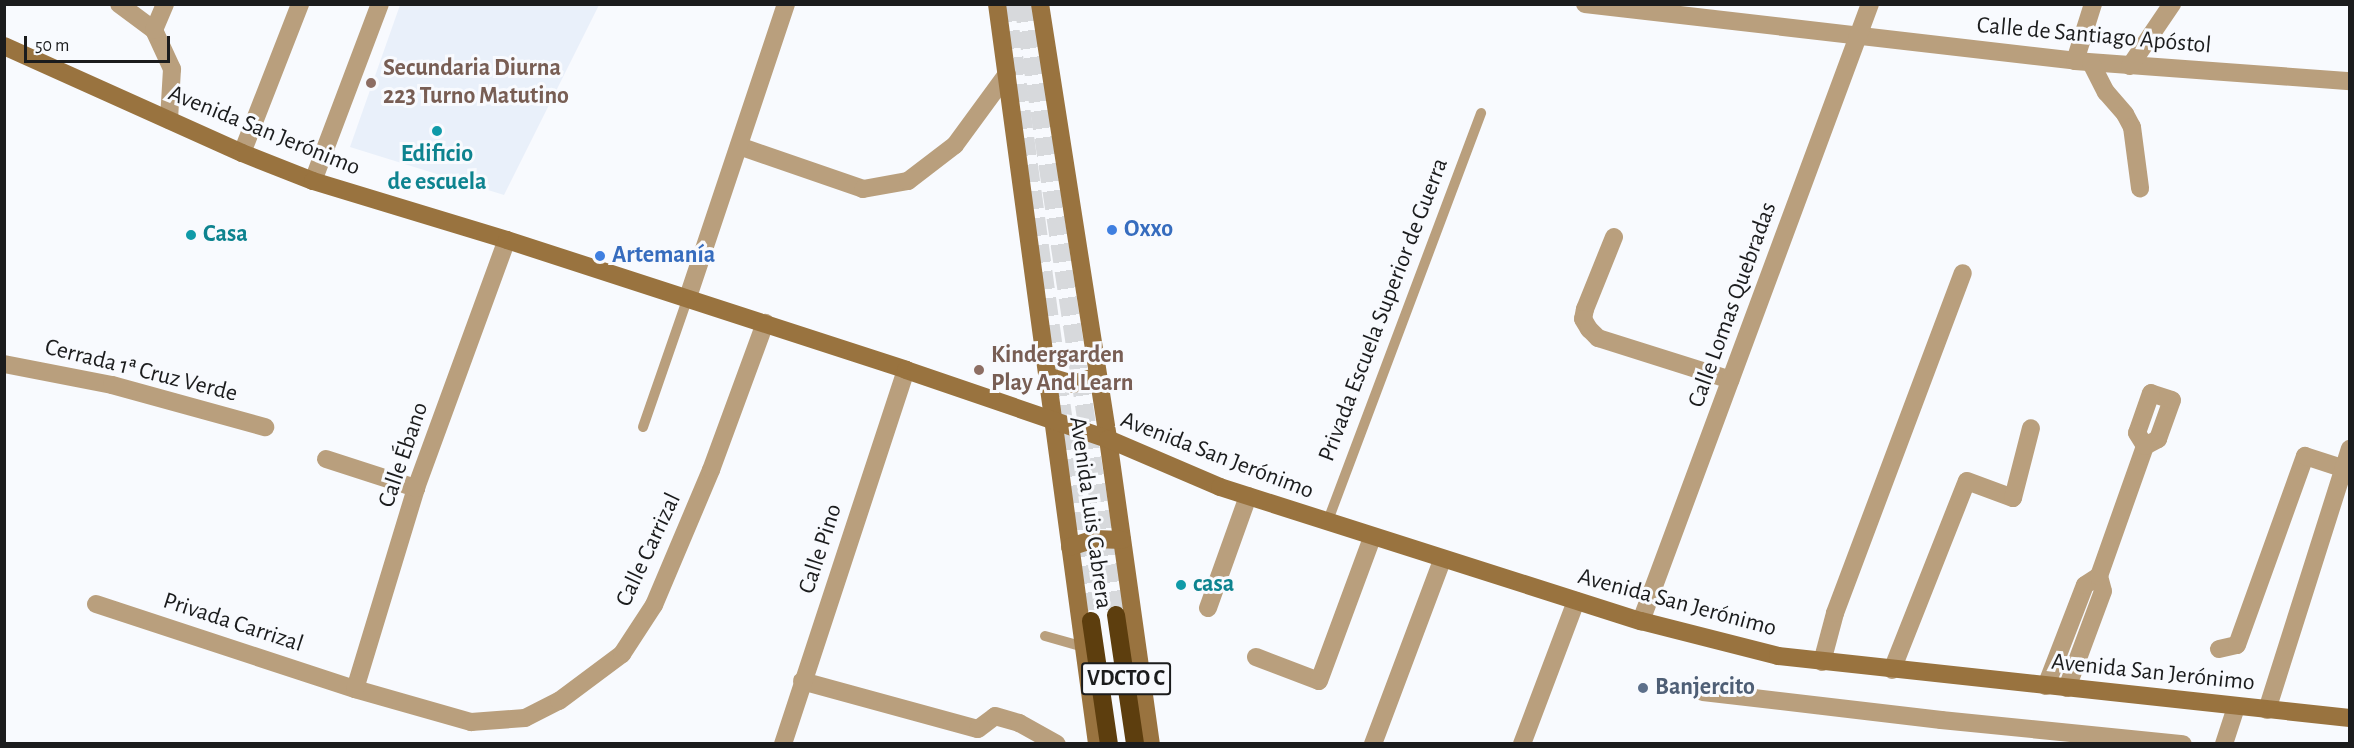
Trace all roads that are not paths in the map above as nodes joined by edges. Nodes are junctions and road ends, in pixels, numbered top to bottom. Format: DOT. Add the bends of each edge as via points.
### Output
graph roads {
  1 [pos="119,4"];
  2 [pos="165,4"];
  3 [pos="300,4"];
  4 [pos="380,4"];
  5 [pos="786,4"];
  6 [pos="997,4"];
  7 [pos="1040,4"];
  8 [pos="1585,4"];
  9 [pos="1870,4"];
  10 [pos="2093,4"];
  11 [pos="2174,5"];
  12 [pos="1697,11"];
  13 [pos="154,30"];
  14 [pos="1859,36"];
  15 [pos="4,46"];
  16 [pos="2083,62"];
  17 [pos="2130,66"];
  18 [pos="1007,74"];
  19 [pos="2349,81"];
  20 [pos="1481,112"];
  21 [pos="169,120"];
  22 [pos="739,146"];
  23 [pos="242,153"];
  24 [pos="313,181"];
  25 [pos="2140,188"];
  26 [pos="1614,237"];
  27 [pos="507,240"];
  28 [pos="1963,273"];
  29 [pos="688,297"];
  30 [pos="765,323"];
  31 [pos="4,364"];
  32 [pos="906,370"];
  33 [pos="1047,376"];
  34 [pos="1098,376"];
  35 [pos="1731,380"];
  36 [pos="1053,420"];
  37 [pos="265,427"];
  38 [pos="643,427"];
  39 [pos="2031,428"];
  40 [pos="1108,439"];
  41 [pos="2145,446"];
  42 [pos="2349,449"];
  43 [pos="326,459"];
  44 [pos="2343,468"];
  45 [pos="416,488"];
  46 [pos="1248,496"];
  47 [pos="1327,523"];
  48 [pos="1372,538"];
  49 [pos="1122,540"];
  50 [pos="1070,547"];
  51 [pos="1442,560"];
  52 [pos="2099,576"];
  53 [pos="1576,601"];
  54 [pos="96,604"];
  55 [pos="1208,608"];
  56 [pos="1116,615"];
  57 [pos="1091,621"];
  58 [pos="1641,621"];
  59 [pos="1045,636"];
  60 [pos="1084,647"];
  61 [pos="2219,650"];
  62 [pos="1256,657"];
  63 [pos="1822,662"];
  64 [pos="1892,670"];
  65 [pos="802,681"];
  66 [pos="2046,686"];
  67 [pos="2067,688"];
  68 [pos="354,689"];
  69 [pos="1703,692"];
  70 [pos="2236,706"];
  71 [pos="2267,710"];
  72 [pos="2349,718"];
  73 [pos="783,744"];
  74 [pos="1056,744"];
  75 [pos="1097,744"];
  76 [pos="1109,744"];
  77 [pos="1135,744"];
  78 [pos="1151,744"];
  79 [pos="1373,744"];
  80 [pos="1522,744"];
  81 [pos="2183,744"];
  82 [pos="2224,744"];
  1 -- 13 [label="street"];
  2 -- 13 [label="street"];
  3 -- 23 [label="street"];
  4 -- 24 [label="street"];
  5 -- 22 [label="street"];
  6 -- 18 [label="main road, Avenida Luis Cabrera"];
  7 -- 34 [label="main road, Avenida Luis Cabrera"];
  8 -- 12 [label="street, Calle de Santiago Apóstol"];
  9 -- 14 [label="street, Calle Lomas Quebradas"];
  10 -- 16 [label="street"];
  11 -- 17 [label="street"];
  12 -- 14 [label="street, Calle de Santiago Apóstol"];
  13 -- 21 [label="street" via="172,69"];
  14 -- 16 [label="street, Calle de Santiago Apóstol"];
  14 -- 35 [label="street, Calle Lomas Quebradas"];
  15 -- 21 [label="main road, Avenida San Jerónimo"];
  16 -- 17 [label="street, Calle de Santiago Apóstol"];
  16 -- 25 [label="street" via="2132,127"];
  17 -- 19 [label="street, Calle de Santiago Apóstol"];
  18 -- 22 [label="street" via="955,145 908,181 863,189"];
  18 -- 33 [label="main road, Avenida Luis Cabrera"];
  20 -- 47 [label="lane, Privada Escuela Superior de Guerra"];
  21 -- 23 [label="main road, Avenida San Jerónimo"];
  22 -- 29 [label="street"];
  23 -- 24 [label="main road, Avenida San Jerónimo"];
  24 -- 27 [label="main road, Avenida San Jerónimo"];
  26 -- 35 [label="street" via="1585,309 1583,319 1589,329 1598,338"];
  27 -- 29 [label="main road, Avenida San Jerónimo"];
  27 -- 45 [label="street, Calle Ébano"];
  28 -- 63 [label="street" via="1836,613"];
  29 -- 30 [label="main road, Avenida San Jerónimo"];
  29 -- 38 [label="lane"];
  30 -- 32 [label="main road, Avenida San Jerónimo"];
  30 -- 68 [label="street, Calle Carrizal" via="711,470 654,605 622,654 559,701 525,718 471,722"];
  31 -- 37 [label="street, Cerrada 1ª Cruz Verde" via="112,385"];
  32 -- 36 [label="main road, Avenida San Jerónimo"];
  32 -- 65 [label="street, Calle Pino"];
  33 -- 34 [label="main road" via="1073,384"];
  33 -- 36 [label="main road, Avenida Luis Cabrera"];
  34 -- 40 [label="main road, Avenida Luis Cabrera"];
  35 -- 58 [label="street, Calle Lomas Quebradas"];
  36 -- 40 [label="main road, Avenida San Jerónimo"];
  36 -- 50 [label="main road, Avenida Luis Cabrera"];
  39 -- 64 [label="street" via="2013,498 1967,481"];
  40 -- 46 [label="main road, Avenida San Jerónimo"];
  40 -- 49 [label="main road, Avenida Luis Cabrera"];
  41 -- 52 [label="street"];
  42 -- 44 [label="street"];
  43 -- 45 [label="street"];
  44 -- 61 [label="street" via="2305,456 2237,645"];
  44 -- 71 [label="street"];
  45 -- 68 [label="street, Calle Ébano"];
  46 -- 47 [label="main road, Avenida San Jerónimo"];
  46 -- 55 [label="street"];
  47 -- 48 [label="main road, Avenida San Jerónimo"];
  48 -- 51 [label="main road, Avenida San Jerónimo"];
  48 -- 62 [label="street" via="1318,681"];
  49 -- 50 [label="main road" via="1095,538"];
  49 -- 78 [label="main road, Avenida Luis Cabrera"];
  50 -- 60 [label="main road, Avenida Luis Cabrera"];
  51 -- 53 [label="main road, Avenida San Jerónimo"];
  51 -- 79 [label="street"];
  52 -- 66 [label="street" via="2085,585"];
  52 -- 67 [label="street" via="2103,591"];
  53 -- 58 [label="main road, Avenida San Jerónimo"];
  53 -- 80 [label="street"];
  54 -- 68 [label="street, Privada Carrizal"];
  56 -- 77 [label="highway, VDCTO C"];
  57 -- 76 [label="highway, VDCTO C"];
  58 -- 63 [label="main road, Avenida San Jerónimo" via="1778,656"];
  59 -- 60 [label="lane"];
  60 -- 75 [label="main road, Avenida Luis Cabrera"];
  63 -- 64 [label="main road, Avenida San Jerónimo"];
  64 -- 66 [label="main road, Avenida San Jerónimo"];
  65 -- 73 [label="street, Calle Pino"];
  65 -- 74 [label="street" via="978,729 994,716 1019,723"];
  66 -- 67 [label="main road, Avenida San Jerónimo"];
  67 -- 70 [label="main road, Avenida San Jerónimo"];
  69 -- 81 [label="street"];
  70 -- 71 [label="main road, Avenida San Jerónimo"];
  70 -- 82 [label="street"];
  71 -- 72 [label="main road, Avenida San Jerónimo"];
}
